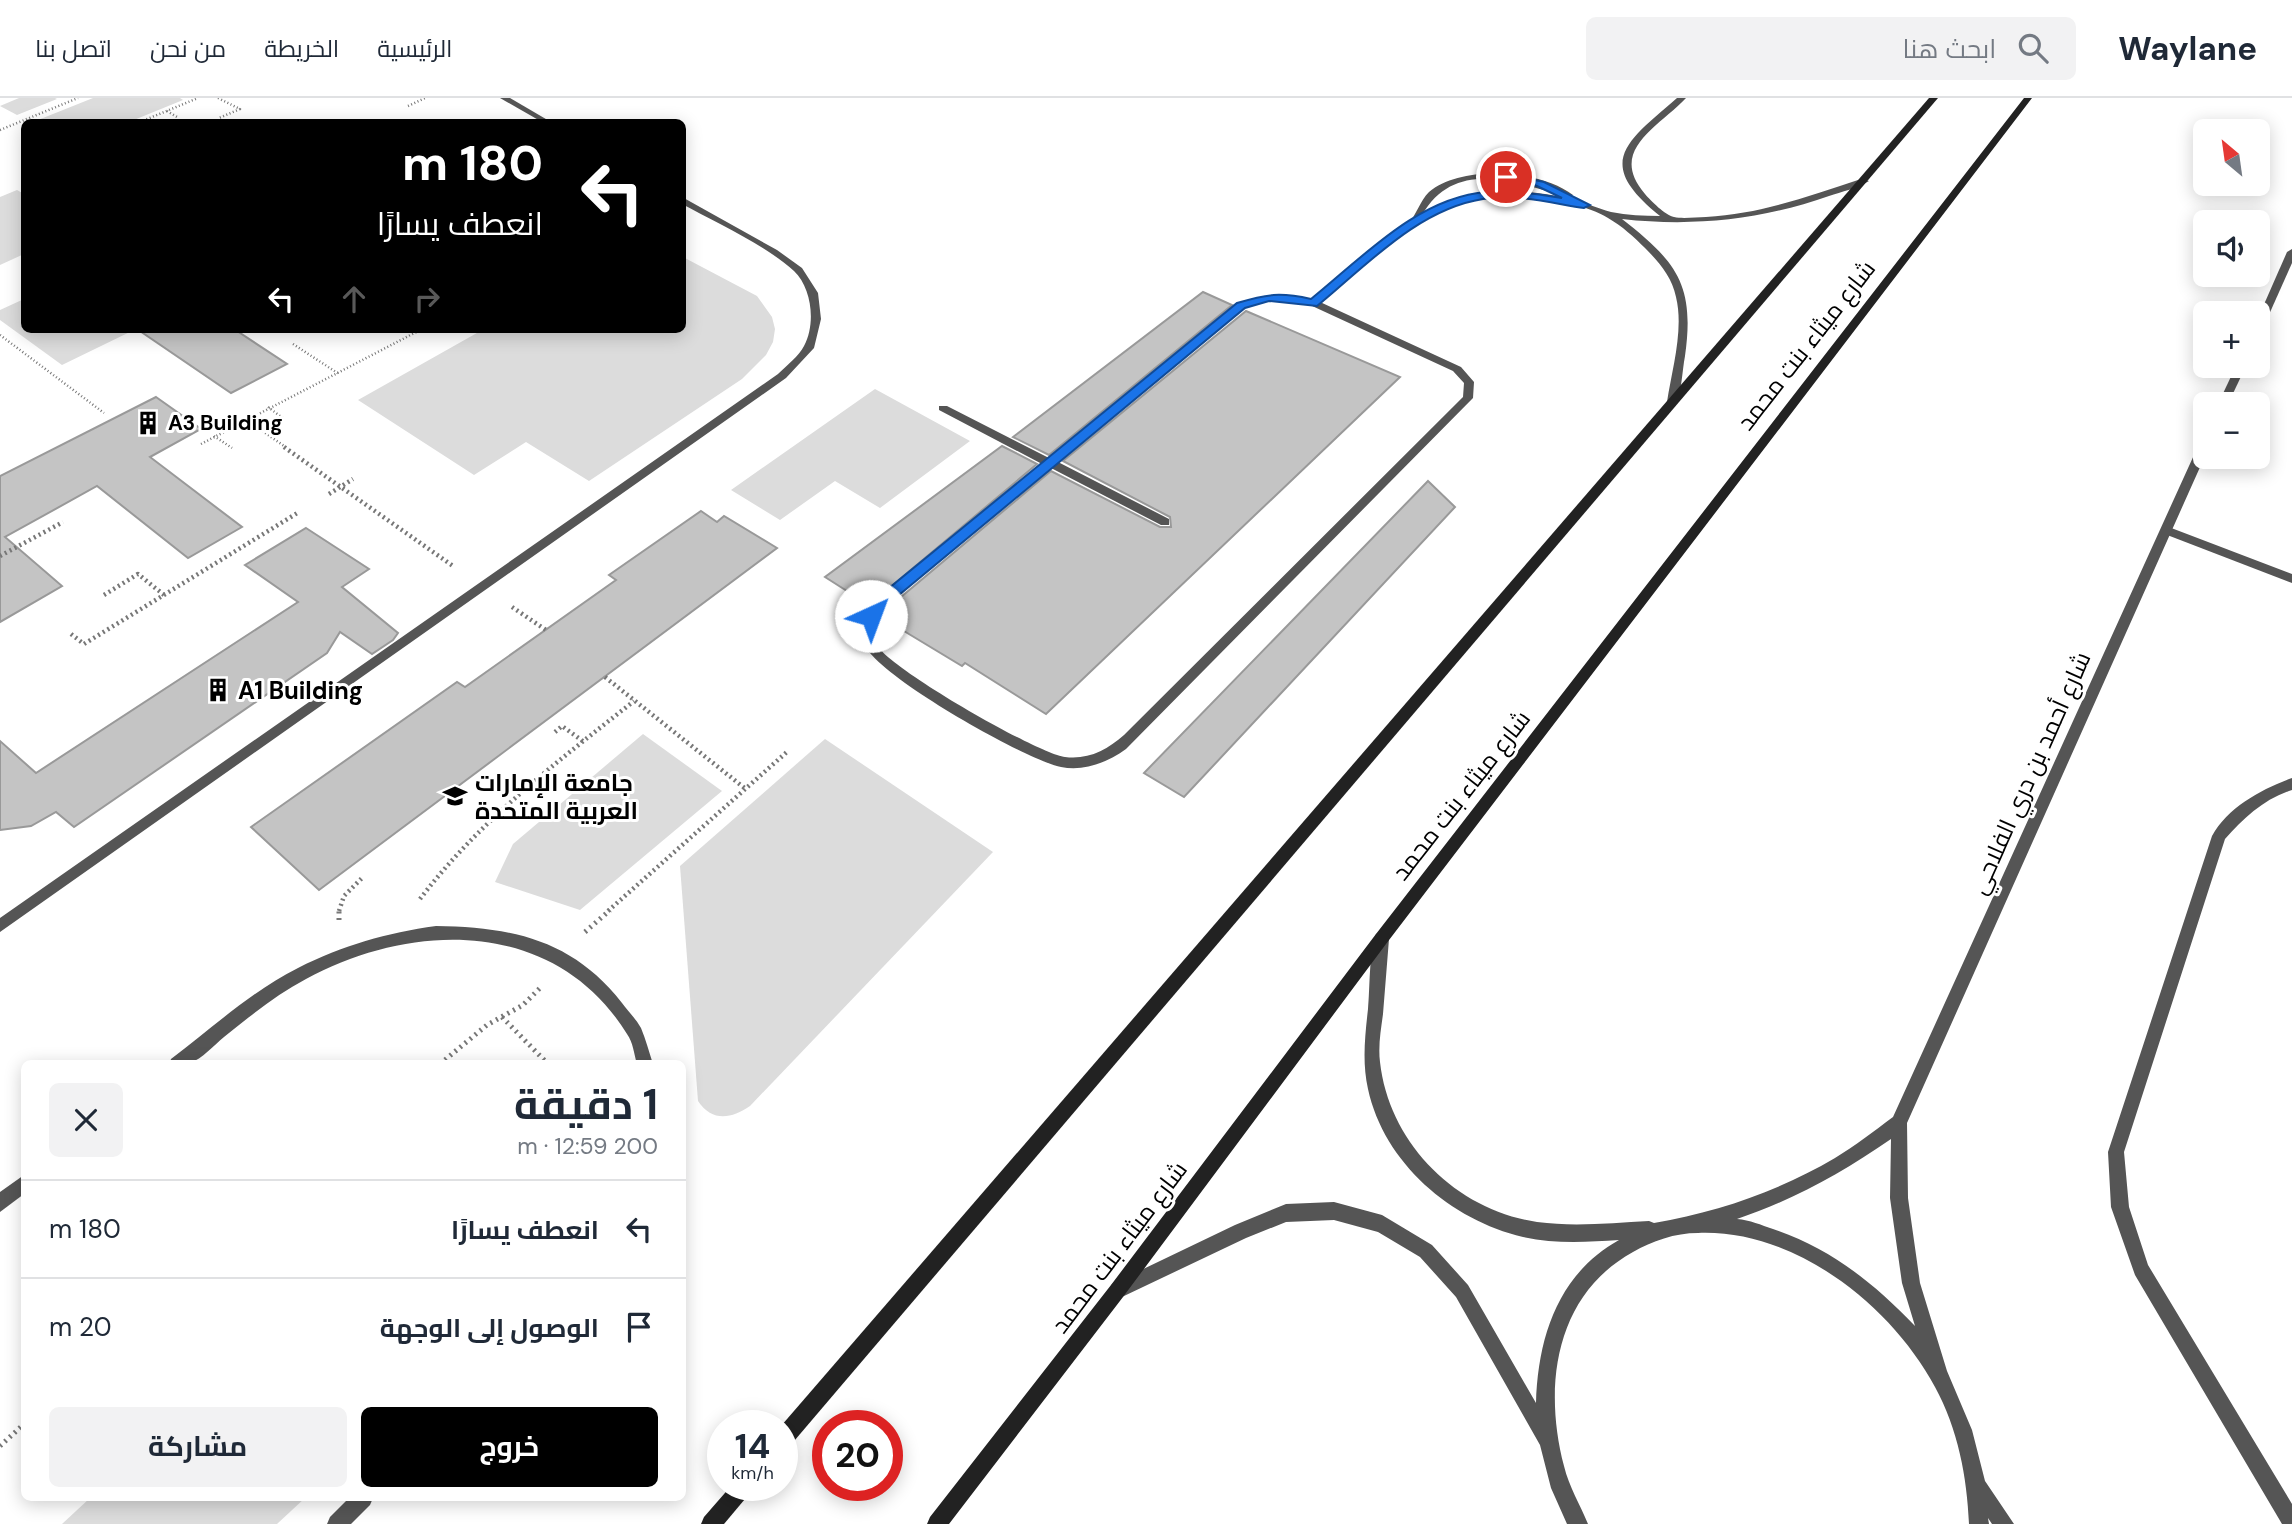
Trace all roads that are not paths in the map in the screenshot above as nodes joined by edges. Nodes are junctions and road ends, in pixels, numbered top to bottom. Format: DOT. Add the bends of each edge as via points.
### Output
graph roads {
  1 [pos="505,98"];
  2 [pos="1682,98"];
  3 [pos="1934,98"];
  4 [pos="2028,98"];
  5 [pos="542,119"];
  6 [pos="1864,181"];
  7 [pos="686,202"];
  8 [pos="1584,205"];
  9 [pos="1610,214"];
  10 [pos="1669,219"];
  11 [pos="1413,222"];
  12 [pos="2292,252"];
  13 [pos="2270,301"];
  14 [pos="1313,303"];
  15 [pos="1672,402"];
  16 [pos="943,408"];
  17 [pos="1048,463"];
  18 [pos="2194,469"];
  19 [pos="1165,522"];
  20 [pos="2166,530"];
  21 [pos="2292,579"];
  22 [pos="2292,784"];
  23 [pos="0,926"];
  24 [pos="1381,939"];
  25 [pos="182,1060"];
  26 [pos="644,1060"];
  27 [pos="1899,1123"];
  28 [pos="21,1186"];
  29 [pos="0,1203"];
  30 [pos="1700,1223"];
  31 [pos="1661,1230"];
  32 [pos="1117,1291"];
  33 [pos="1939,1376"];
  34 [pos="798,1421"];
  35 [pos="1549,1444"];
  36 [pos="1978,1487"];
  37 [pos="360,1501"];
  38 [pos="730,1501"];
  39 [pos="1565,1503"];
  40 [pos="2292,1522"];
  41 [pos="337,1524"];
  42 [pos="711,1524"];
  43 [pos="937,1524"];
  44 [pos="1566,1524"];
  45 [pos="1578,1524"];
  46 [pos="1979,1524"];
  47 [pos="2004,1524"];
  1 -- 5 [label="street"];
  2 -- 10 [label="street" via="1635,138 1626,152 1631,185"];
  3 -- 6 [label="main road"];
  4 -- 24 [label="main road, شارع ميثاء بنت محمد"];
  6 -- 10 [label="street" via="1754,215"];
  6 -- 15 [label="main road"];
  7 -- 23 [label="street" via="799,270 813,293 816,319 809,348 782,376"];
  8 -- 9 [label="street"];
  8 -- 11 [label="street" via="1541,196 1484,195"];
  8 -- 11 [label="street" via="1540,184 1478,177 1437,191"];
  9 -- 10 [label="street"];
  9 -- 15 [label="street" via="1667,264 1684,300 1686,318"];
  11 -- 14 [label="street"];
  12 -- 13 [label="street"];
  14 -- 17 [label="street" via="1268,297 1241,306"];
  14 -- 17 [label="street" via="1457,369 1469,383 1468,398 1129,739 1101,759 1083,763 1046,759 970,716 880,658 868,638 871,616 878,606"];
  15 -- 34 [label="main road"];
  16 -- 17 [label="street"];
  17 -- 19 [label="street"];
  18 -- 20 [label="street, شارع أحمد بن دري الفلاحي"];
  20 -- 21 [label="street"];
  20 -- 27 [label="street, شارع أحمد بن دري الفلاحي"];
  22 -- 40 [label="street" via="2244,807 2219,836 2116,1152 2120,1207 2141,1269"];
  24 -- 31 [label="street" via="1371,1060 1377,1095 1391,1130 1415,1163 1444,1191 1481,1214 1520,1228 1561,1233"];
  24 -- 32 [label="main road, شارع ميثاء بنت محمد"];
  25 -- 26 [label="street" via="302,973 350,951 397,937 444,931 488,932 528,942 564,959 606,993 634,1031"];
  27 -- 30 [label="street" via="1842,1163 1786,1192"];
  27 -- 33 [label="street, شارع أحمد بن دري الفلاحي" via="1899,1198 1911,1283"];
  28 -- 29 [label="street"];
  30 -- 31 [label="street"];
  30 -- 33 [label="street" via="1774,1236 1849,1275 1882,1304"];
  31 -- 35 [label="street" via="1612,1252 1591,1269 1566,1303 1550,1345 1544,1392"];
  32 -- 35 [label="street" via="1286,1213 1334,1211 1382,1224 1426,1251 1462,1291"];
  32 -- 43 [label="main road, شارع ميثاء بنت محمد"];
  33 -- 36 [label="street" via="1964,1430"];
  35 -- 39 [label="street"];
  36 -- 46 [label="street"];
  36 -- 47 [label="street"];
  37 -- 41 [label="street"];
  38 -- 42 [label="main road"];
  39 -- 44 [label="street"];
  39 -- 45 [label="street"];
}
